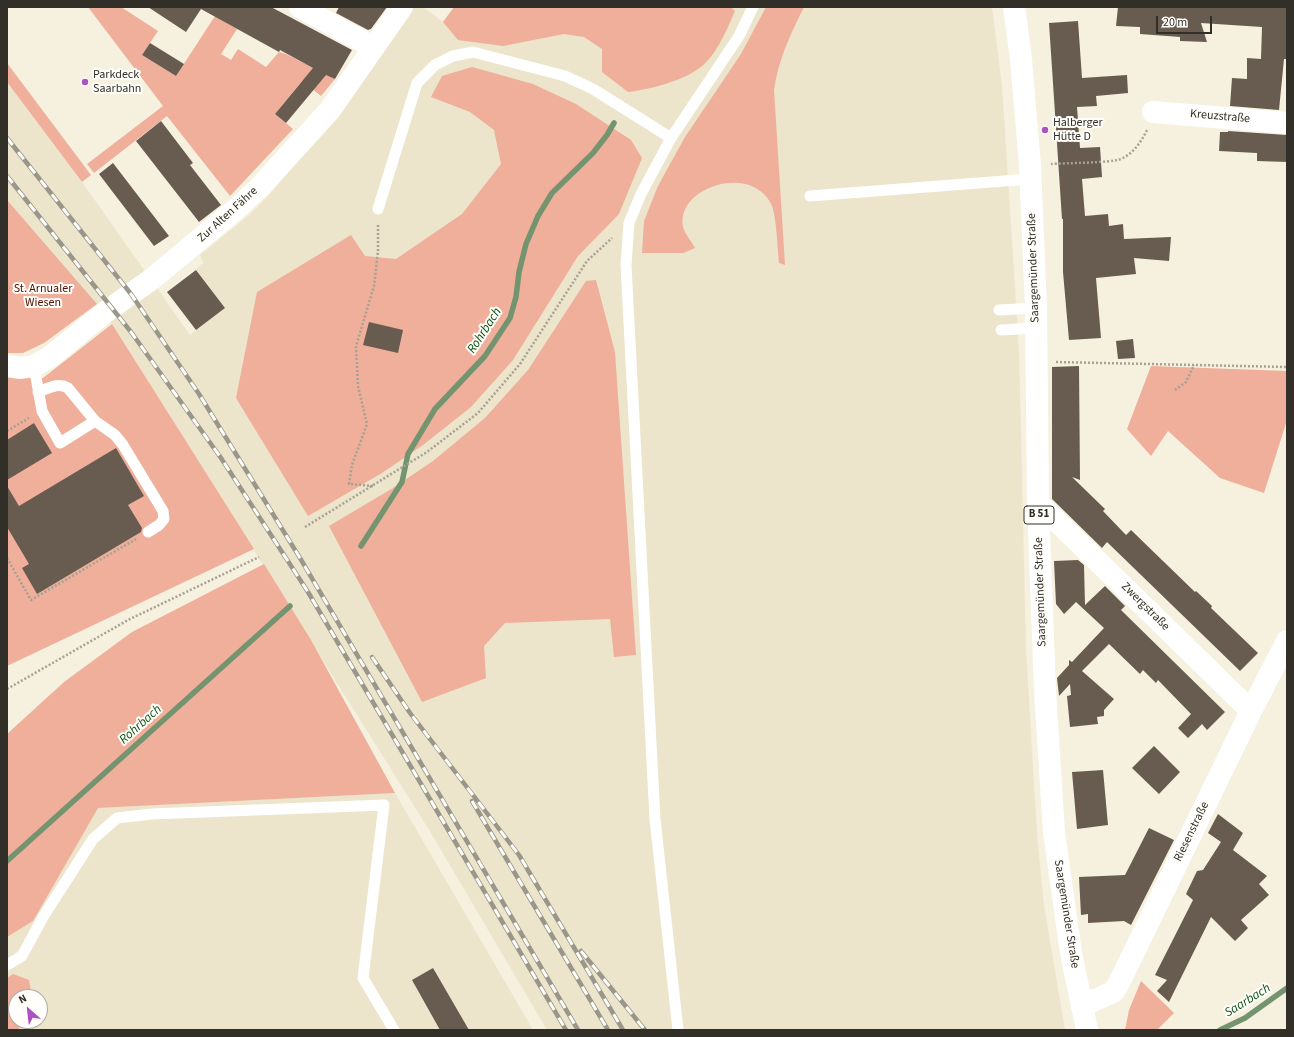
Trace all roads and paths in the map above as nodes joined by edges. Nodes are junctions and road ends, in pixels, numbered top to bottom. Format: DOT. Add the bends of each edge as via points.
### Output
graph roads {
  1 [pos="300,7"];
  2 [pos="402,7"];
  3 [pos="753,7"];
  4 [pos="1014,7"];
  5 [pos="373,47"];
  6 [pos="1153,112"];
  7 [pos="1287,123"];
  8 [pos="671,138"];
  9 [pos="1030,172"];
  10 [pos="810,196"];
  11 [pos="378,209"];
  12 [pos="629,223"];
  13 [pos="999,310"];
  14 [pos="1036,318"];
  15 [pos="1001,330"];
  16 [pos="1080,362"];
  17 [pos="1194,365"];
  18 [pos="7,366"];
  19 [pos="34,366"];
  20 [pos="1287,367"];
  21 [pos="1175,390"];
  22 [pos="38,392"];
  23 [pos="42,411"];
  24 [pos="95,421"];
  25 [pos="7,431"];
  26 [pos="373,486"];
  27 [pos="1038,503"];
  28 [pos="305,527"];
  29 [pos="148,532"];
  30 [pos="259,557"];
  31 [pos="7,558"];
  32 [pos="1287,641"];
  33 [pos="7,689"];
  34 [pos="1251,711"];
  35 [pos="7,965"];
  36 [pos="1082,1006"];
  37 [pos="394,1030"];
  38 [pos="678,1030"];
  39 [pos="1087,1030"];
  1 -- 5 [label="street"];
  2 -- 5 [label="street, Zur Alten Fähre"];
  3 -- 8 [label="lane" via="739,36"];
  4 -- 9 [label="street, Saargemünder Straße / B 51"];
  5 -- 19 [label="street, Zur Alten Fähre" via="330,110 259,188 152,279 104,313 50,357"];
  6 -- 7 [label="street, Kreuzstraße"];
  6 -- 9 [label="path" via="1142,141 1120,160"];
  8 -- 11 [label="lane" via="593,89 565,76 473,52 453,56 435,65 417,83"];
  8 -- 12 [label="lane" via="641,194"];
  9 -- 10 [label="lane" via="986,182"];
  9 -- 14 [label="street, Saargemünder Straße / B 51"];
  11 -- 26 [label="path" via="378,251 374,286 356,346 358,386 367,424 352,465 349,484"];
  12 -- 26 [label="path" via="586,261 520,364 478,413 428,452"];
  12 -- 38 [label="lane" via="626,265 656,819"];
  13 -- 14 [label="lane"];
  14 -- 15 [label="lane"];
  14 -- 27 [label="street, Saargemünder Straße / B 51"];
  16 -- 17 [label="path"];
  17 -- 20 [label="path"];
  17 -- 21 [label="path" via="1186,382"];
  18 -- 19 [label="street, Zur Alten Fähre"];
  19 -- 22 [label="lane"];
  22 -- 23 [label="lane"];
  22 -- 24 [label="lane" via="63,385"];
  23 -- 24 [label="lane" via="60,443"];
  23 -- 25 [label="path"];
  24 -- 29 [label="lane" via="123,444 163,511 162,522"];
  26 -- 28 [label="path"];
  27 -- 34 [label="street, Zwergstraße"];
  27 -- 36 [label="street, Saargemünder Straße / B 51" via="1045,692 1054,832 1063,903"];
  29 -- 31 [label="path" via="31,600"];
  30 -- 33 [label="path" via="128,620"];
  32 -- 34 [label="street, Riesenstraße"];
  34 -- 36 [label="street, Riesenstraße" via="1118,986 1113,992"];
  35 -- 37 [label="lane" via="22,956 43,917 93,839 117,818 152,814 384,804 363,978"];
  36 -- 39 [label="street, Saargemünder Straße / B 51"];
}
